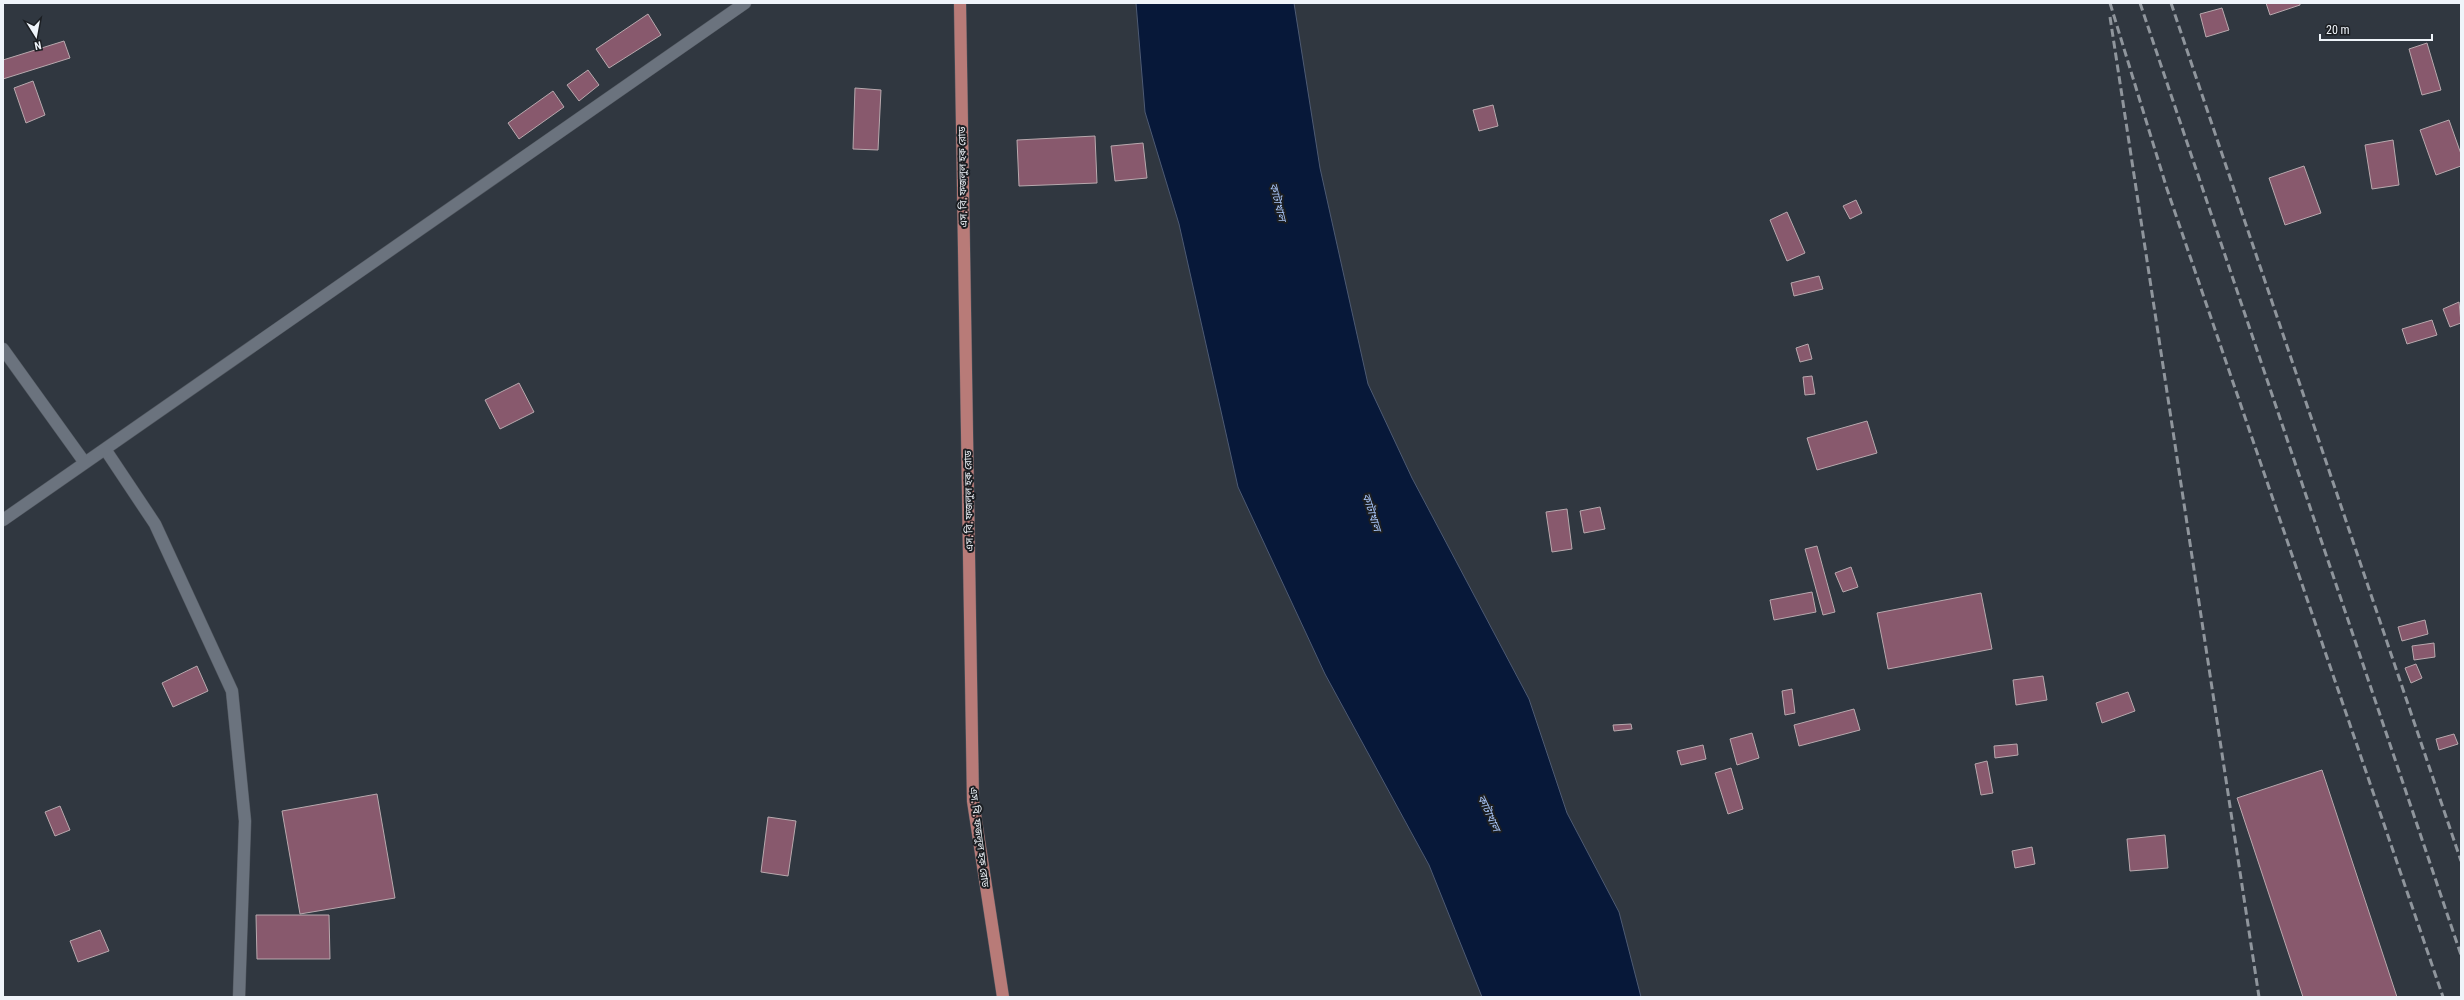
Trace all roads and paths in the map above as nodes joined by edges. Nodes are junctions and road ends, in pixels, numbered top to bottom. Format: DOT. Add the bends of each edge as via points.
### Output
graph roads {
  1 [pos="745,3"];
  2 [pos="960,3"];
  3 [pos="3,349"];
  4 [pos="105,449"];
  5 [pos="85,463"];
  6 [pos="3,520"];
  7 [pos="239,997"];
  8 [pos="1003,997"];
  1 -- 4 [label="street"];
  2 -- 8 [label="main road, এস. বি. ফজলুল হক রোড" via="973,801"];
  3 -- 5 [label="street"];
  4 -- 5 [label="street"];
  4 -- 7 [label="street" via="155,524 232,691 245,821"];
  5 -- 6 [label="street"];
}
